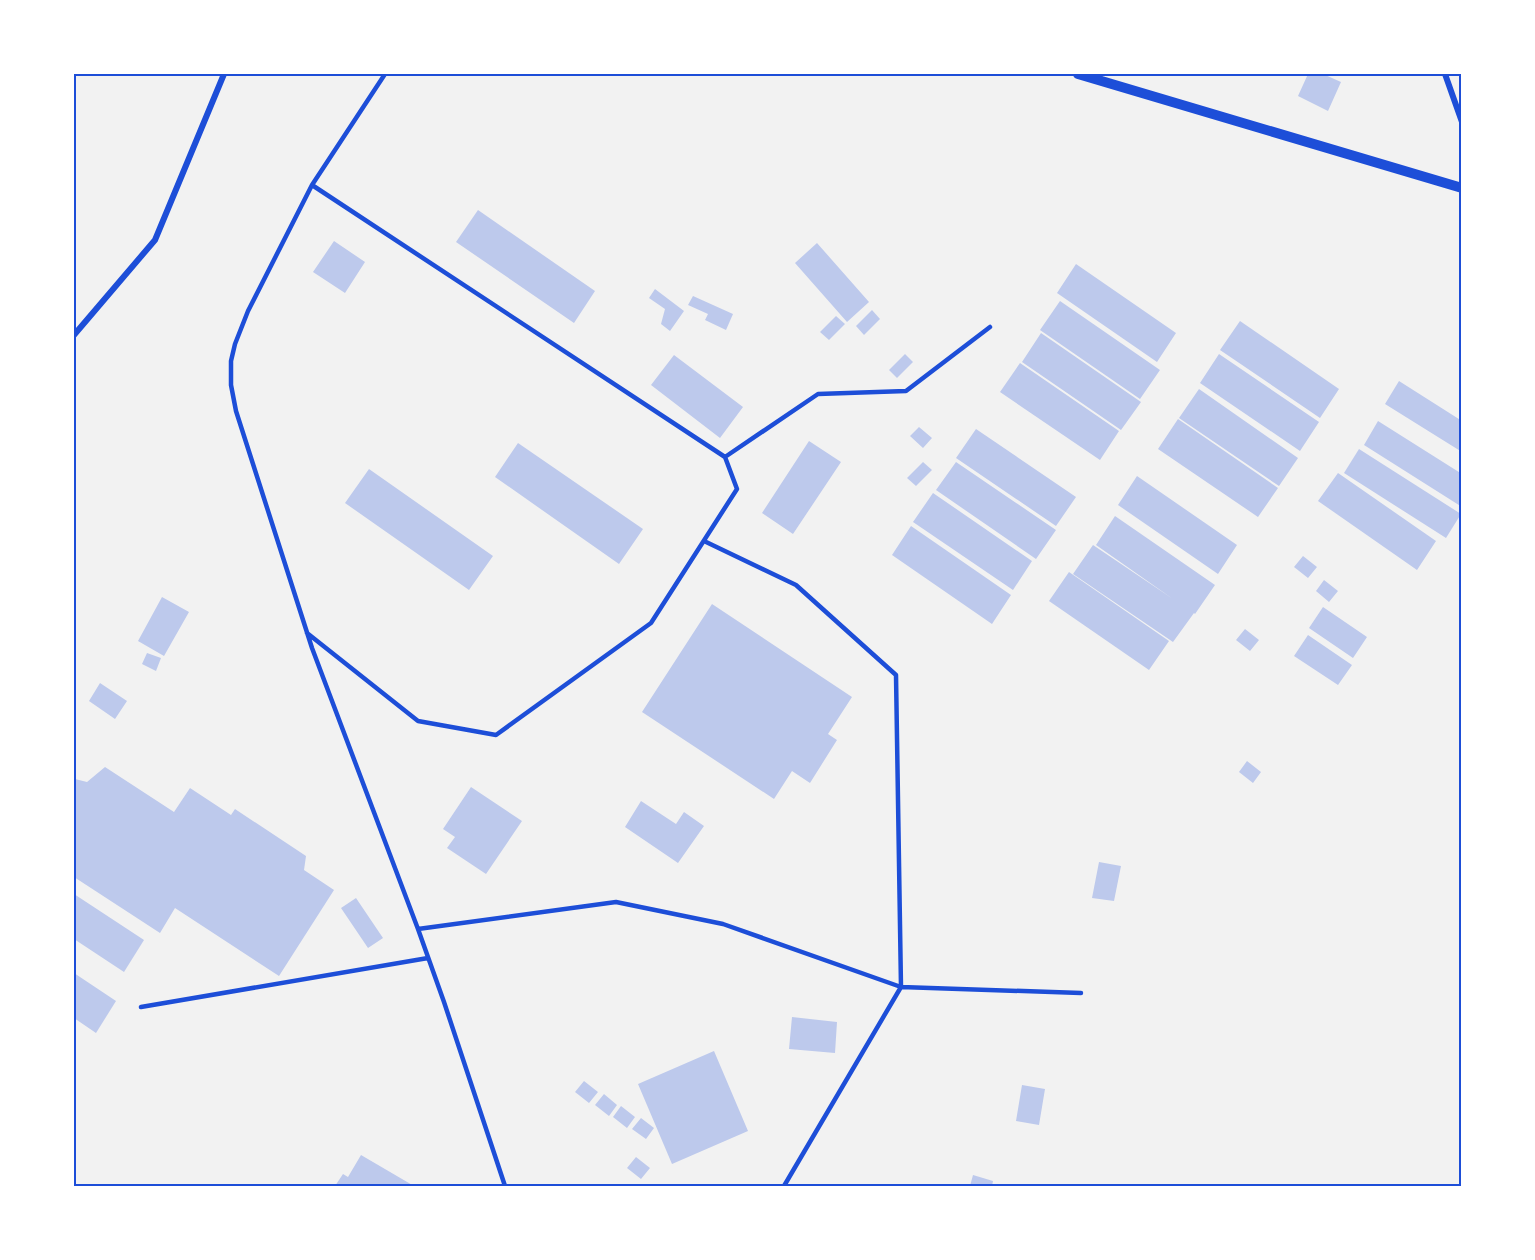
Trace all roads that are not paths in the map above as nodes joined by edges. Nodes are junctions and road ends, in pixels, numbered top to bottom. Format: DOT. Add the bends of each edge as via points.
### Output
graph roads {
  1 [pos="224,74"];
  2 [pos="385,74"];
  3 [pos="1078,74"];
  4 [pos="1445,74"];
  5 [pos="1461,122"];
  6 [pos="312,185"];
  7 [pos="1461,188"];
  8 [pos="990,327"];
  9 [pos="74,335"];
  10 [pos="725,457"];
  11 [pos="704,541"];
  12 [pos="307,633"];
  13 [pos="418,929"];
  14 [pos="428,958"];
  15 [pos="901,987"];
  16 [pos="1081,993"];
  17 [pos="141,1007"];
  18 [pos="505,1186"];
  19 [pos="784,1186"];
  1 -- 9 [label="street" via="155,240"];
  2 -- 6 [label="lane"];
  3 -- 7 [label="street"];
  4 -- 5 [label="street"];
  6 -- 10 [label="lane"];
  6 -- 12 [label="lane" via="248,311 231,361 236,411"];
  8 -- 10 [label="lane" via="906,390 818,394"];
  10 -- 11 [label="lane" via="737,489"];
  11 -- 12 [label="lane" via="651,623 496,735 418,721"];
  11 -- 15 [label="lane" via="796,585 896,675"];
  12 -- 13 [label="lane"];
  13 -- 14 [label="lane"];
  13 -- 15 [label="lane" via="616,902 723,924"];
  14 -- 17 [label="lane"];
  14 -- 18 [label="lane"];
  15 -- 16 [label="lane"];
  15 -- 19 [label="lane"];
}
